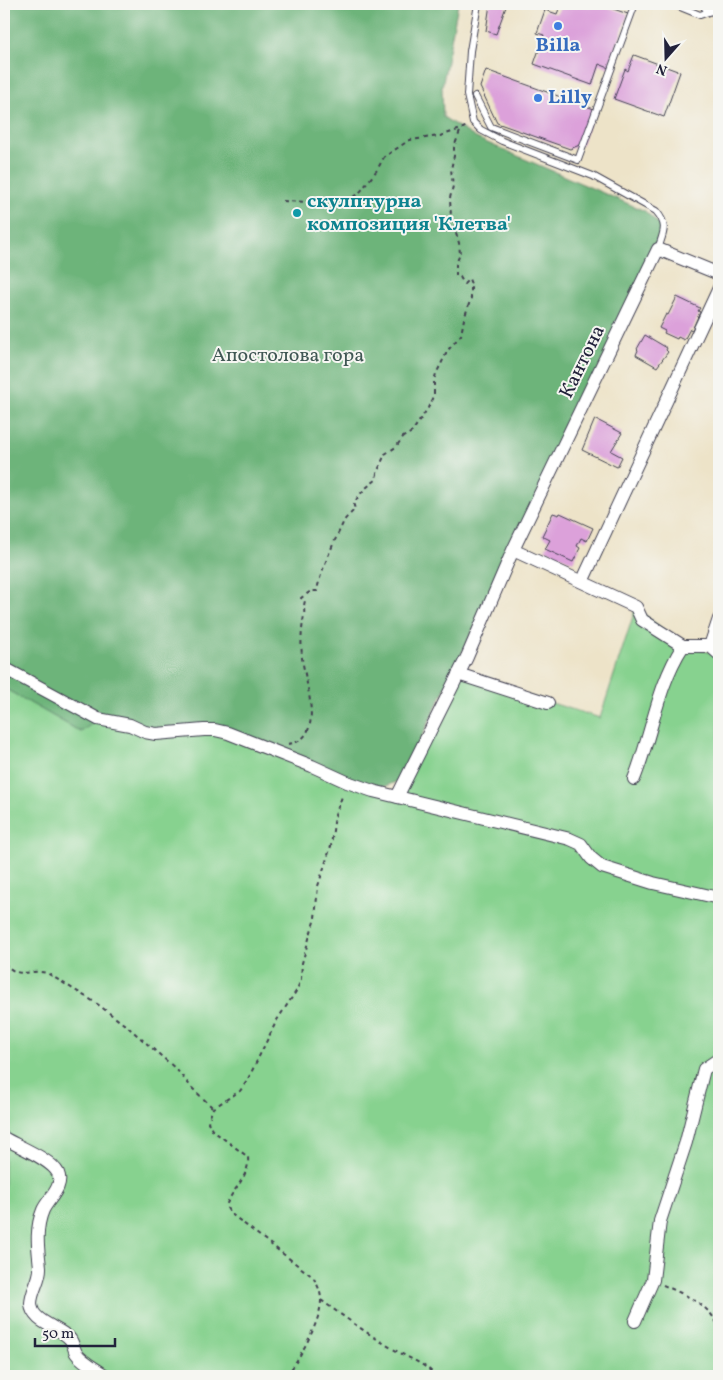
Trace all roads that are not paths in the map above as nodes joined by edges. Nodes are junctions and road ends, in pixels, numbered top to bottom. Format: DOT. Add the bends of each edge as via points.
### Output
graph roads {
  1 [pos="478,4"];
  2 [pos="673,4"];
  3 [pos="710,4"];
  4 [pos="634,6"];
  5 [pos="719,6"];
  6 [pos="475,96"];
  7 [pos="658,249"];
  8 [pos="719,274"];
  9 [pos="719,288"];
  10 [pos="513,550"];
  11 [pos="582,582"];
  12 [pos="719,619"];
  13 [pos="682,646"];
  14 [pos="714,650"];
  15 [pos="4,668"];
  16 [pos="458,674"];
  17 [pos="548,703"];
  18 [pos="634,779"];
  19 [pos="397,797"];
  20 [pos="719,898"];
  21 [pos="719,1059"];
  22 [pos="4,1138"];
  23 [pos="635,1321"];
  24 [pos="106,1376"];
  1 -- 7 [label="lane" via="467,95 473,122 502,141 593,176 656,211 665,227"];
  2 -- 5 [label="lane" via="700,14"];
  3 -- 5 [label="main road"];
  4 -- 6 [label="lane" via="578,160 492,128"];
  7 -- 8 [label="street"];
  7 -- 10 [label="street, Кантона"];
  9 -- 11 [label="street"];
  10 -- 11 [label="street"];
  10 -- 16 [label="street, Кантона"];
  11 -- 13 [label="street" via="636,607 642,620"];
  12 -- 14 [label="street"];
  13 -- 14 [label="street"];
  13 -- 18 [label="street" via="665,681"];
  15 -- 19 [label="street" via="98,719 156,734 215,730 347,782"];
  16 -- 17 [label="street"];
  16 -- 19 [label="street, Кантона"];
  19 -- 20 [label="street" via="563,836 581,844 591,858 609,870"];
  21 -- 23 [label="street" via="704,1069 686,1142 660,1221 653,1280"];
  22 -- 24 [label="street" via="46,1161 59,1175 58,1186 41,1219 37,1246 40,1269 31,1306 39,1318 70,1339 82,1359"];
}
